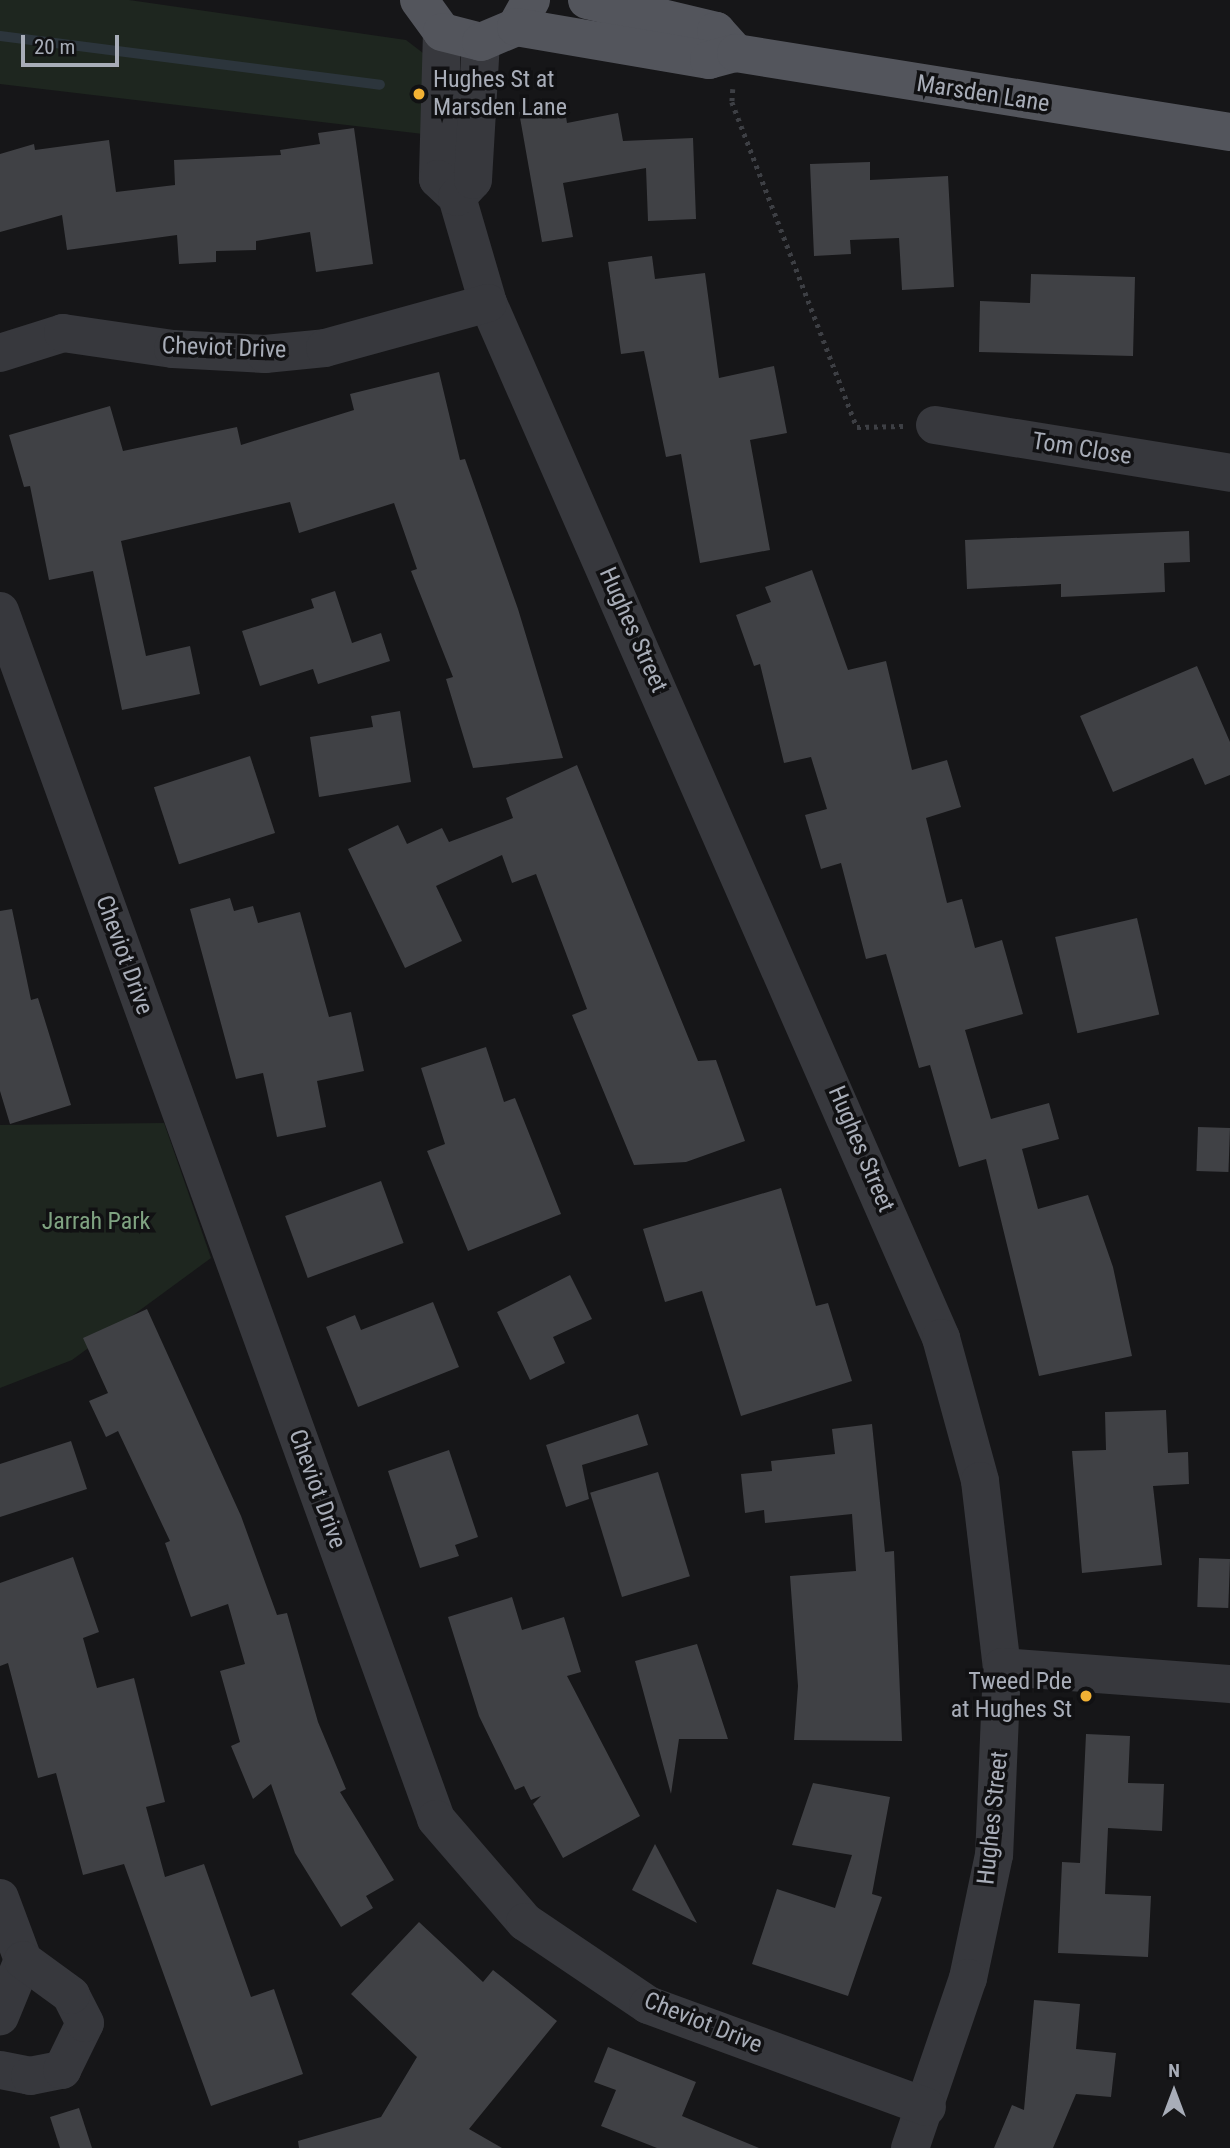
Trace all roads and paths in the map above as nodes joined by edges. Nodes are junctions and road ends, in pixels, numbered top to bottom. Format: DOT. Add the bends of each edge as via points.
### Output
graph roads {
  1 [pos="408,0"];
  2 [pos="587,0"];
  3 [pos="523,13"];
  4 [pos="442,32"];
  5 [pos="481,42"];
  6 [pos="736,53"];
  7 [pos="1230,132"];
  8 [pos="457,197"];
  9 [pos="488,303"];
  10 [pos="0,353"];
  11 [pos="934,425"];
  12 [pos="1230,473"];
  13 [pos="0,611"];
  14 [pos="1002,1667"];
  15 [pos="1230,1684"];
  16 [pos="0,1898"];
  17 [pos="23,1960"];
  18 [pos="0,2016"];
  19 [pos="0,2070"];
  20 [pos="927,2107"];
  21 [pos="910,2148"];
  1 -- 4 [label="main road"];
  2 -- 6 [label="main road" via="716,31"];
  3 -- 5 [label="main road"];
  3 -- 6 [label="main road, Marsden Lane" via="709,60"];
  4 -- 5 [label="main road"];
  4 -- 8 [label="street, Hughes Street" via="438,179"];
  5 -- 8 [label="street" via="472,180"];
  6 -- 7 [label="main road, Marsden Lane"];
  6 -- 11 [label="path" via="732,102 857,428"];
  8 -- 9 [label="street, Hughes Street"];
  9 -- 10 [label="street, Cheviot Drive" via="325,348 265,354 173,349 63,333"];
  9 -- 14 [label="street, Hughes Street" via="941,1338 980,1481"];
  11 -- 12 [label="street, Tom Close"];
  13 -- 20 [label="street, Cheviot Drive" via="436,1819 525,1922 648,2005"];
  14 -- 15 [label="street"];
  14 -- 20 [label="street, Hughes Street" via="994,1855 968,1978"];
  16 -- 17 [label="street"];
  17 -- 18 [label="street"];
  17 -- 19 [label="street" via="71,1995 85,2023 62,2070 30,2076"];
  20 -- 21 [label="street, Hughes Street"];
}
